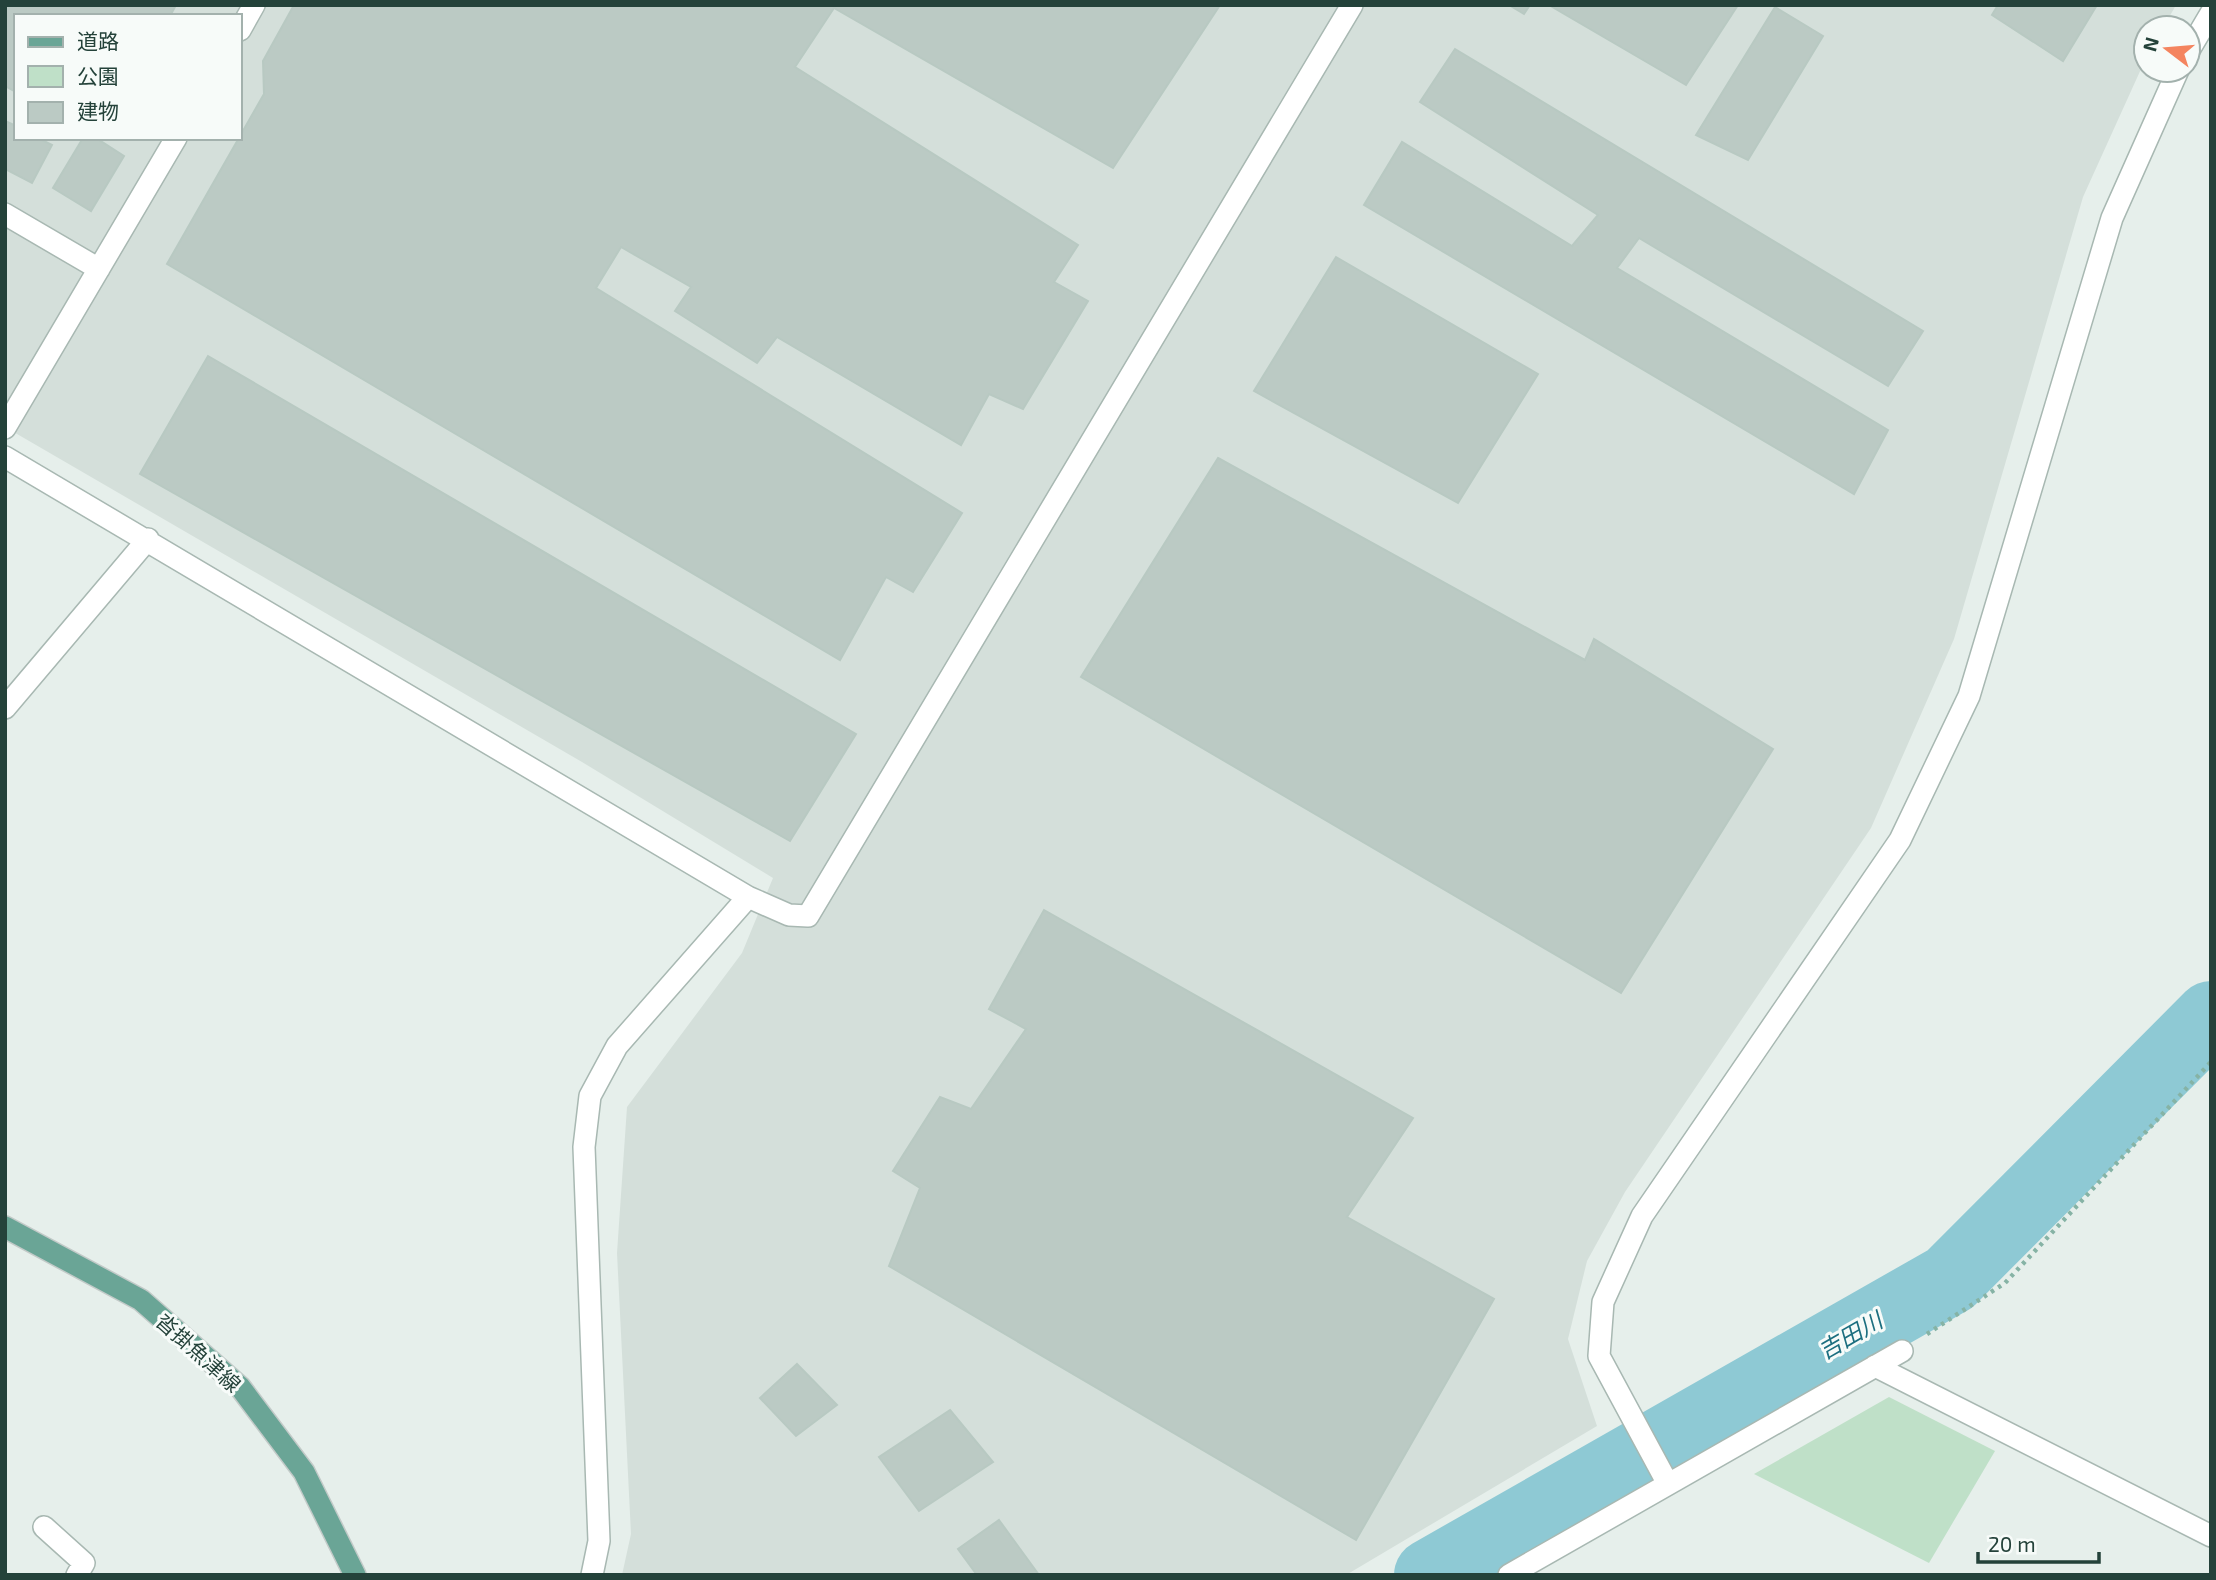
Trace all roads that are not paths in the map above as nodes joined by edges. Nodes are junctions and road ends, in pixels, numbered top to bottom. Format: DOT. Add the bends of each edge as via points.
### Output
graph roads {
  1 [pos="254,5"];
  2 [pos="1352,5"];
  3 [pos="2211,13"];
  4 [pos="242,26"];
  5 [pos="2202,28"];
  6 [pos="2172,84"];
  7 [pos="175,140"];
  8 [pos="5,214"];
  9 [pos="99,269"];
  10 [pos="5,428"];
  11 [pos="5,457"];
  12 [pos="148,539"];
  13 [pos="5,708"];
  14 [pos="748,897"];
  15 [pos="5,1227"];
  16 [pos="1902,1351"];
  17 [pos="1875,1366"];
  18 [pos="1668,1484"];
  19 [pos="44,1527"];
  20 [pos="2211,1536"];
  21 [pos="77,1575"];
  22 [pos="355,1575"];
  23 [pos="592,1575"];
  24 [pos="1508,1575"];
  1 -- 4 [label="street"];
  2 -- 14 [label="street" via="808,916 789,915"];
  3 -- 5 [label="street"];
  6 -- 18 [label="street" via="2112,218 1969,696 1900,840 1642,1216 1603,1302 1599,1356"];
  7 -- 9 [label="street"];
  8 -- 9 [label="street"];
  9 -- 10 [label="street"];
  11 -- 12 [label="street"];
  12 -- 13 [label="street"];
  12 -- 14 [label="street"];
  14 -- 23 [label="street" via="617,1046 590,1096 584,1147 599,1541"];
  15 -- 22 [label="main road, 沓掛魚津線" via="141,1300 240,1387 304,1472"];
  16 -- 17 [label="street"];
  17 -- 18 [label="street"];
  17 -- 20 [label="street"];
  18 -- 24 [label="street"];
  19 -- 21 [label="street" via="84,1563"];
}
